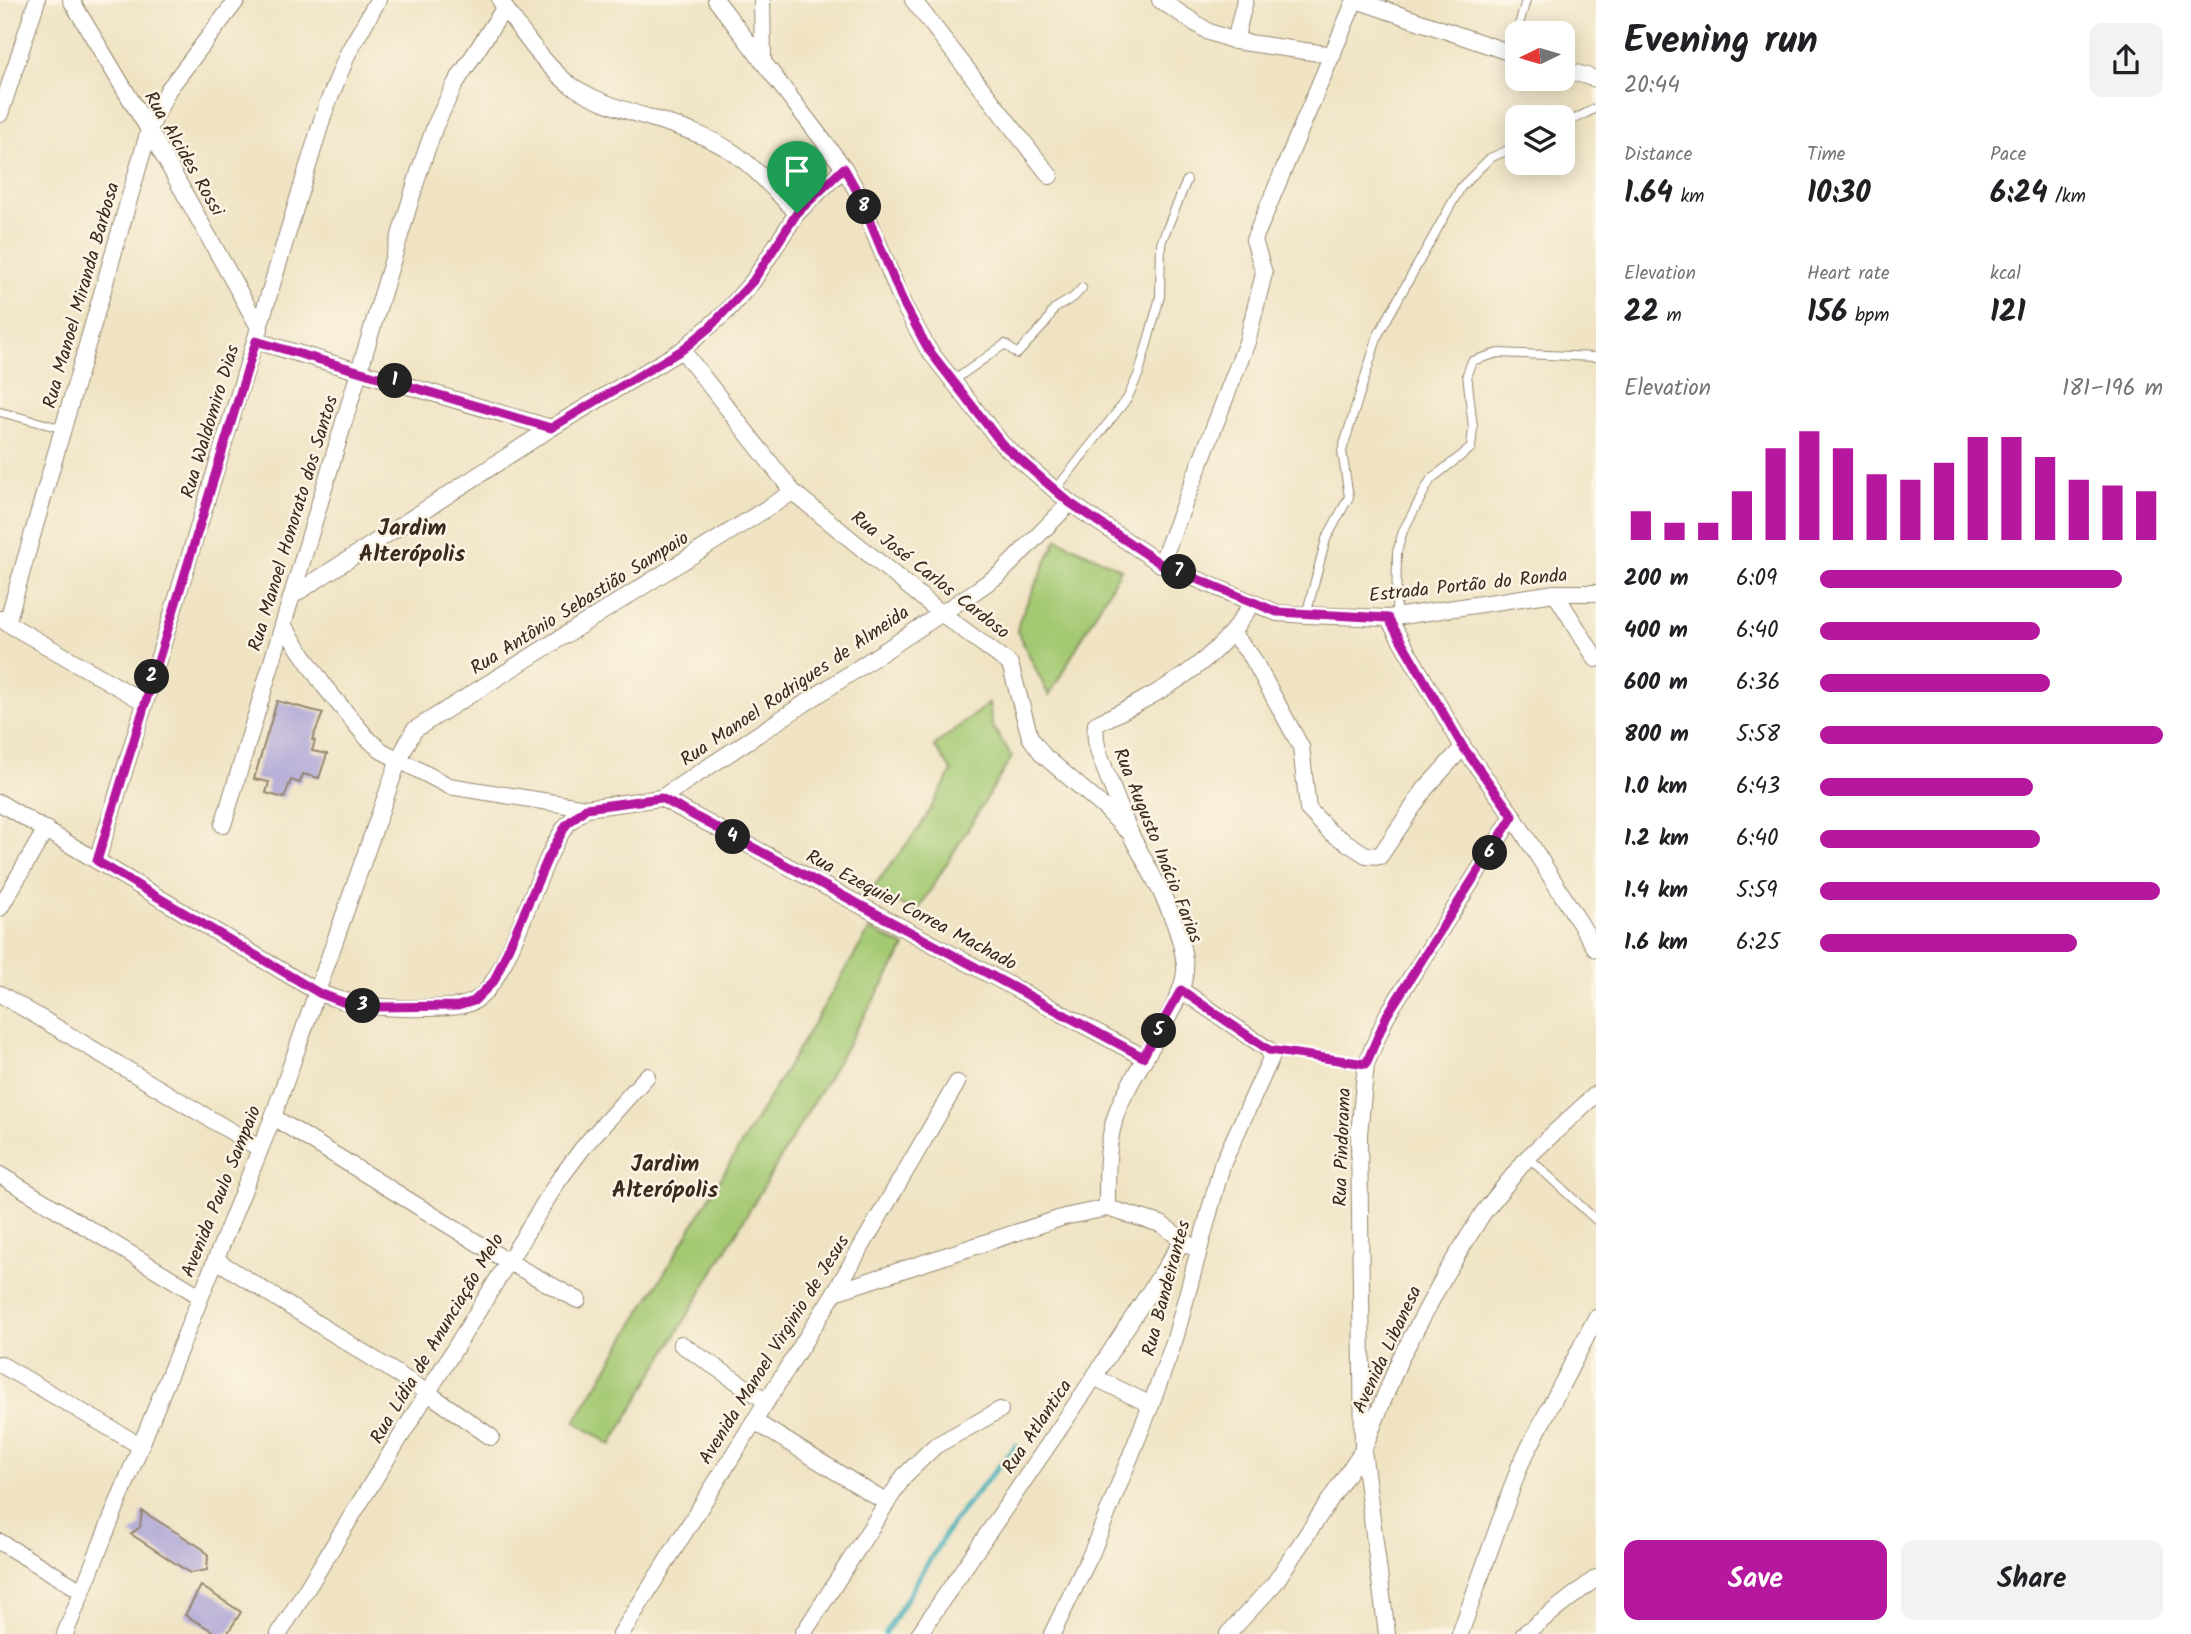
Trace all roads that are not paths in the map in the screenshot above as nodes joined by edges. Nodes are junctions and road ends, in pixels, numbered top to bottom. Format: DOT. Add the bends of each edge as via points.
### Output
graph roads {
  1 [pos="37,0"];
  2 [pos="71,0"];
  3 [pos="237,0"];
  4 [pos="378,0"];
  5 [pos="716,0"];
  6 [pos="762,0"];
  7 [pos="913,0"];
  8 [pos="1160,0"];
  9 [pos="1245,0"];
  10 [pos="1355,0"];
  11 [pos="1526,0"];
  12 [pos="503,3"];
  13 [pos="1521,21"];
  14 [pos="1235,41"];
  15 [pos="1505,51"];
  16 [pos="1333,55"];
  17 [pos="762,58"];
  18 [pos="1575,73"];
  19 [pos="1596,79"];
  20 [pos="1596,108"];
  21 [pos="0,114"];
  22 [pos="1575,119"];
  23 [pos="149,130"];
  24 [pos="1505,151"];
  25 [pos="844,168"];
  26 [pos="1050,176"];
  27 [pos="1187,180"];
  28 [pos="797,213"];
  29 [pos="1082,288"];
  30 [pos="258,335"];
  31 [pos="682,350"];
  32 [pos="1596,358"];
  33 [pos="360,370"];
  34 [pos="953,381"];
  35 [pos="0,412"];
  36 [pos="551,428"];
  37 [pos="64,429"];
  38 [pos="1056,489"];
  39 [pos="793,492"];
  40 [pos="1070,503"];
  41 [pos="1161,564"];
  42 [pos="1555,593"];
  43 [pos="1596,593"];
  44 [pos="292,596"];
  45 [pos="1252,603"];
  46 [pos="941,613"];
  47 [pos="1306,615"];
  48 [pos="1392,616"];
  49 [pos="4,621"];
  50 [pos="283,625"];
  51 [pos="1231,633"];
  52 [pos="1596,659"];
  53 [pos="144,702"];
  54 [pos="1463,747"];
  55 [pos="399,759"];
  56 [pos="661,798"];
  57 [pos="0,803"];
  58 [pos="586,808"];
  59 [pos="1513,816"];
  60 [pos="223,825"];
  61 [pos="46,829"];
  62 [pos="1133,838"];
  63 [pos="97,861"];
  64 [pos="0,908"];
  65 [pos="1596,949"];
  66 [pos="1181,990"];
  67 [pos="319,993"];
  68 [pos="0,995"];
  69 [pos="1269,1050"];
  70 [pos="1143,1057"];
  71 [pos="1366,1064"];
  72 [pos="647,1076"];
  73 [pos="957,1083"];
  74 [pos="1596,1094"];
  75 [pos="273,1117"];
  76 [pos="259,1148"];
  77 [pos="1528,1157"];
  78 [pos="0,1175"];
  79 [pos="1107,1208"];
  80 [pos="1596,1220"];
  81 [pos="1184,1239"];
  82 [pos="1198,1253"];
  83 [pos="216,1261"];
  84 [pos="507,1261"];
  85 [pos="835,1292"];
  86 [pos="200,1296"];
  87 [pos="578,1300"];
  88 [pos="1596,1318"];
  89 [pos="681,1344"];
  90 [pos="0,1364"];
  91 [pos="1094,1377"];
  92 [pos="428,1394"];
  93 [pos="766,1401"];
  94 [pos="1151,1405"];
  95 [pos="1000,1410"];
  96 [pos="754,1421"];
  97 [pos="491,1437"];
  98 [pos="139,1445"];
  99 [pos="1363,1450"];
  100 [pos="887,1503"];
  101 [pos="0,1542"];
  102 [pos="1596,1578"];
  103 [pos="82,1591"];
  104 [pos="65,1634"];
  105 [pos="279,1634"];
  106 [pos="621,1634"];
  107 [pos="803,1634"];
  108 [pos="919,1634"];
  109 [pos="1052,1634"];
  110 [pos="1228,1634"];
  111 [pos="1387,1634"];
  112 [pos="1460,1634"];
  113 [pos="1524,1634"];
  1 -- 21 [label="street"];
  2 -- 23 [label="street, Rua Alcides Rossi"];
  3 -- 23 [label="street, Rua Manoel Miranda Barbosa" via="168,90"];
  4 -- 30 [label="street, Rua Waldomiro Dias" via="348,53 325,110"];
  5 -- 17 [label="street, Estrada Portão do Ronda"];
  6 -- 17 [label="street"];
  7 -- 26 [label="street"];
  8 -- 14 [label="street" via="1209,32"];
  9 -- 14 [label="street"];
  10 -- 15 [label="street"];
  10 -- 16 [label="street"];
  11 -- 13 [label="lane"];
  12 -- 28 [label="street" via="572,86 699,134 731,151"];
  12 -- 33 [label="street, Rua Manoel Honorato dos Santos" via="435,126"];
  14 -- 16 [label="street"];
  16 -- 41 [label="street" via="1254,240 1264,273 1250,331"];
  17 -- 25 [label="street, Estrada Portão do Ronda"];
  18 -- 19 [label="street"];
  20 -- 22 [label="lane"];
  23 -- 30 [label="street, Rua Alcides Rossi"];
  23 -- 37 [label="street, Rua Manoel Miranda Barbosa"];
  24 -- 47 [label="lane" via="1490,158 1461,187 1378,335 1342,451 1349,497 1326,539"];
  25 -- 28 [label="street"];
  25 -- 34 [label="street, Estrada Portão do Ronda" via="904,304 928,349"];
  27 -- 38 [label="lane" via="1161,243 1160,297 1139,373 1127,399"];
  28 -- 31 [label="street" via="753,281 718,320"];
  29 -- 34 [label="lane" via="1054,309 1017,354 1005,344"];
  30 -- 33 [label="street"];
  30 -- 53 [label="street, Rua Waldomiro Dias"];
  31 -- 36 [label="street"];
  31 -- 39 [label="street, Rua José Carlos Cardoso"];
  32 -- 48 [label="lane" via="1498,353 1472,361 1467,374 1471,448 1431,479 1403,531"];
  33 -- 36 [label="street"];
  33 -- 44 [label="street, Rua Manoel Honorato dos Santos"];
  34 -- 38 [label="street, Estrada Portão do Ronda" via="1002,444"];
  35 -- 37 [label="lane"];
  36 -- 44 [label="street"];
  37 -- 49 [label="street, Rua Manoel Miranda Barbosa"];
  38 -- 40 [label="street, Estrada Portão do Ronda"];
  39 -- 46 [label="street, Rua José Carlos Cardoso"];
  39 -- 55 [label="street, Rua Antônio Sebastião Sampaio" via="414,730"];
  40 -- 41 [label="street, Estrada Portão do Ronda"];
  40 -- 46 [label="street, Rua Manoel Rodrigues de Almeida" via="1000,574"];
  41 -- 45 [label="street, Estrada Portão do Ronda"];
  42 -- 43 [label="street, Estrada Portão do Ronda"];
  42 -- 48 [label="street, Estrada Portão do Ronda"];
  42 -- 52 [label="street"];
  44 -- 50 [label="street, Rua Manoel Honorato dos Santos"];
  45 -- 47 [label="street, Estrada Portão do Ronda"];
  45 -- 51 [label="street, Rua Augusto Inácio Farias"];
  46 -- 56 [label="street, Rua Manoel Rodrigues de Almeida"];
  46 -- 62 [label="street, Rua José Carlos Cardoso" via="1010,664 1030,737 1043,755 1106,808"];
  47 -- 48 [label="street, Estrada Portão do Ronda"];
  48 -- 54 [label="street"];
  49 -- 53 [label="street"];
  50 -- 55 [label="street, Rua Manoel Rodrigues de Almeida" via="356,726 382,751"];
  50 -- 60 [label="street, Rua Manoel Honorato dos Santos"];
  51 -- 54 [label="street" via="1252,657 1301,747 1308,809 1330,832 1366,855 1380,856 1425,789"];
  51 -- 62 [label="street, Rua Augusto Inácio Farias" via="1173,684 1096,724 1096,746"];
  53 -- 63 [label="street, Rua Waldomiro Dias"];
  54 -- 59 [label="street"];
  55 -- 58 [label="street, Rua Manoel Rodrigues de Almeida" via="449,786"];
  55 -- 67 [label="street, Avenida Paulo Sampaio"];
  56 -- 58 [label="street, Rua Manoel Rodrigues de Almeida"];
  56 -- 70 [label="street, Rua Ezequiel Correa Machado"];
  57 -- 61 [label="street"];
  58 -- 67 [label="street" via="566,825 494,981 474,1001 458,1006 377,1007 348,1004"];
  59 -- 65 [label="street"];
  59 -- 71 [label="street, Rua Pindorama" via="1387,1015"];
  61 -- 63 [label="street"];
  61 -- 64 [label="street"];
  62 -- 66 [label="street, Rua Augusto Inácio Farias" via="1179,942 1185,966"];
  63 -- 67 [label="street"];
  66 -- 69 [label="street"];
  66 -- 70 [label="street, Rua Augusto Inácio Farias"];
  67 -- 75 [label="street, Avenida Paulo Sampaio"];
  68 -- 76 [label="street"];
  69 -- 71 [label="lane"];
  69 -- 82 [label="street, Rua Bandeirantes" via="1271,1058 1222,1165"];
  70 -- 79 [label="street, Rua Augusto Inácio Farias" via="1112,1128"];
  71 -- 99 [label="street, Rua Pindorama" via="1359,1148"];
  72 -- 84 [label="street, Rua Lídia de Anunciação Melo" via="585,1145"];
  73 -- 85 [label="street, Avenida Manoel Virginio de Jesus"];
  74 -- 77 [label="street, Avenida Libanesa"];
  75 -- 76 [label="street, Avenida Paulo Sampaio"];
  75 -- 84 [label="street"];
  76 -- 83 [label="street, Avenida Paulo Sampaio"];
  77 -- 80 [label="lane"];
  77 -- 99 [label="street, Avenida Libanesa" via="1499,1190 1446,1273 1400,1359"];
  78 -- 86 [label="street"];
  79 -- 81 [label="street" via="1161,1224"];
  79 -- 85 [label="street" via="1065,1217"];
  81 -- 82 [label="street"];
  81 -- 91 [label="street, Rua Atlantica"];
  82 -- 94 [label="street, Rua Bandeirantes"];
  83 -- 86 [label="street, Avenida Paulo Sampaio"];
  83 -- 92 [label="street"];
  84 -- 87 [label="street"];
  84 -- 92 [label="street, Rua Lídia de Anunciação Melo"];
  85 -- 93 [label="street, Avenida Manoel Virginio de Jesus"];
  86 -- 98 [label="street, Avenida Paulo Sampaio"];
  88 -- 112 [label="street" via="1520,1465"];
  89 -- 93 [label="street"];
  90 -- 98 [label="street"];
  91 -- 94 [label="street"];
  91 -- 108 [label="street, Rua Atlantica"];
  92 -- 97 [label="street"];
  92 -- 105 [label="street, Rua Lídia de Anunciação Melo"];
  93 -- 96 [label="street, Avenida Manoel Virginio de Jesus"];
  94 -- 109 [label="street, Rua Bandeirantes" via="1092,1552"];
  95 -- 100 [label="street" via="935,1446 904,1476"];
  96 -- 100 [label="street"];
  96 -- 106 [label="street, Avenida Manoel Virginio de Jesus"];
  98 -- 103 [label="street, Avenida Paulo Sampaio"];
  99 -- 110 [label="street, Avenida Libanesa" via="1274,1584"];
  99 -- 111 [label="street, Rua Pindorama"];
  100 -- 107 [label="street"];
  101 -- 103 [label="street"];
  102 -- 113 [label="street"];
  103 -- 104 [label="street, Avenida Paulo Sampaio"];
}
